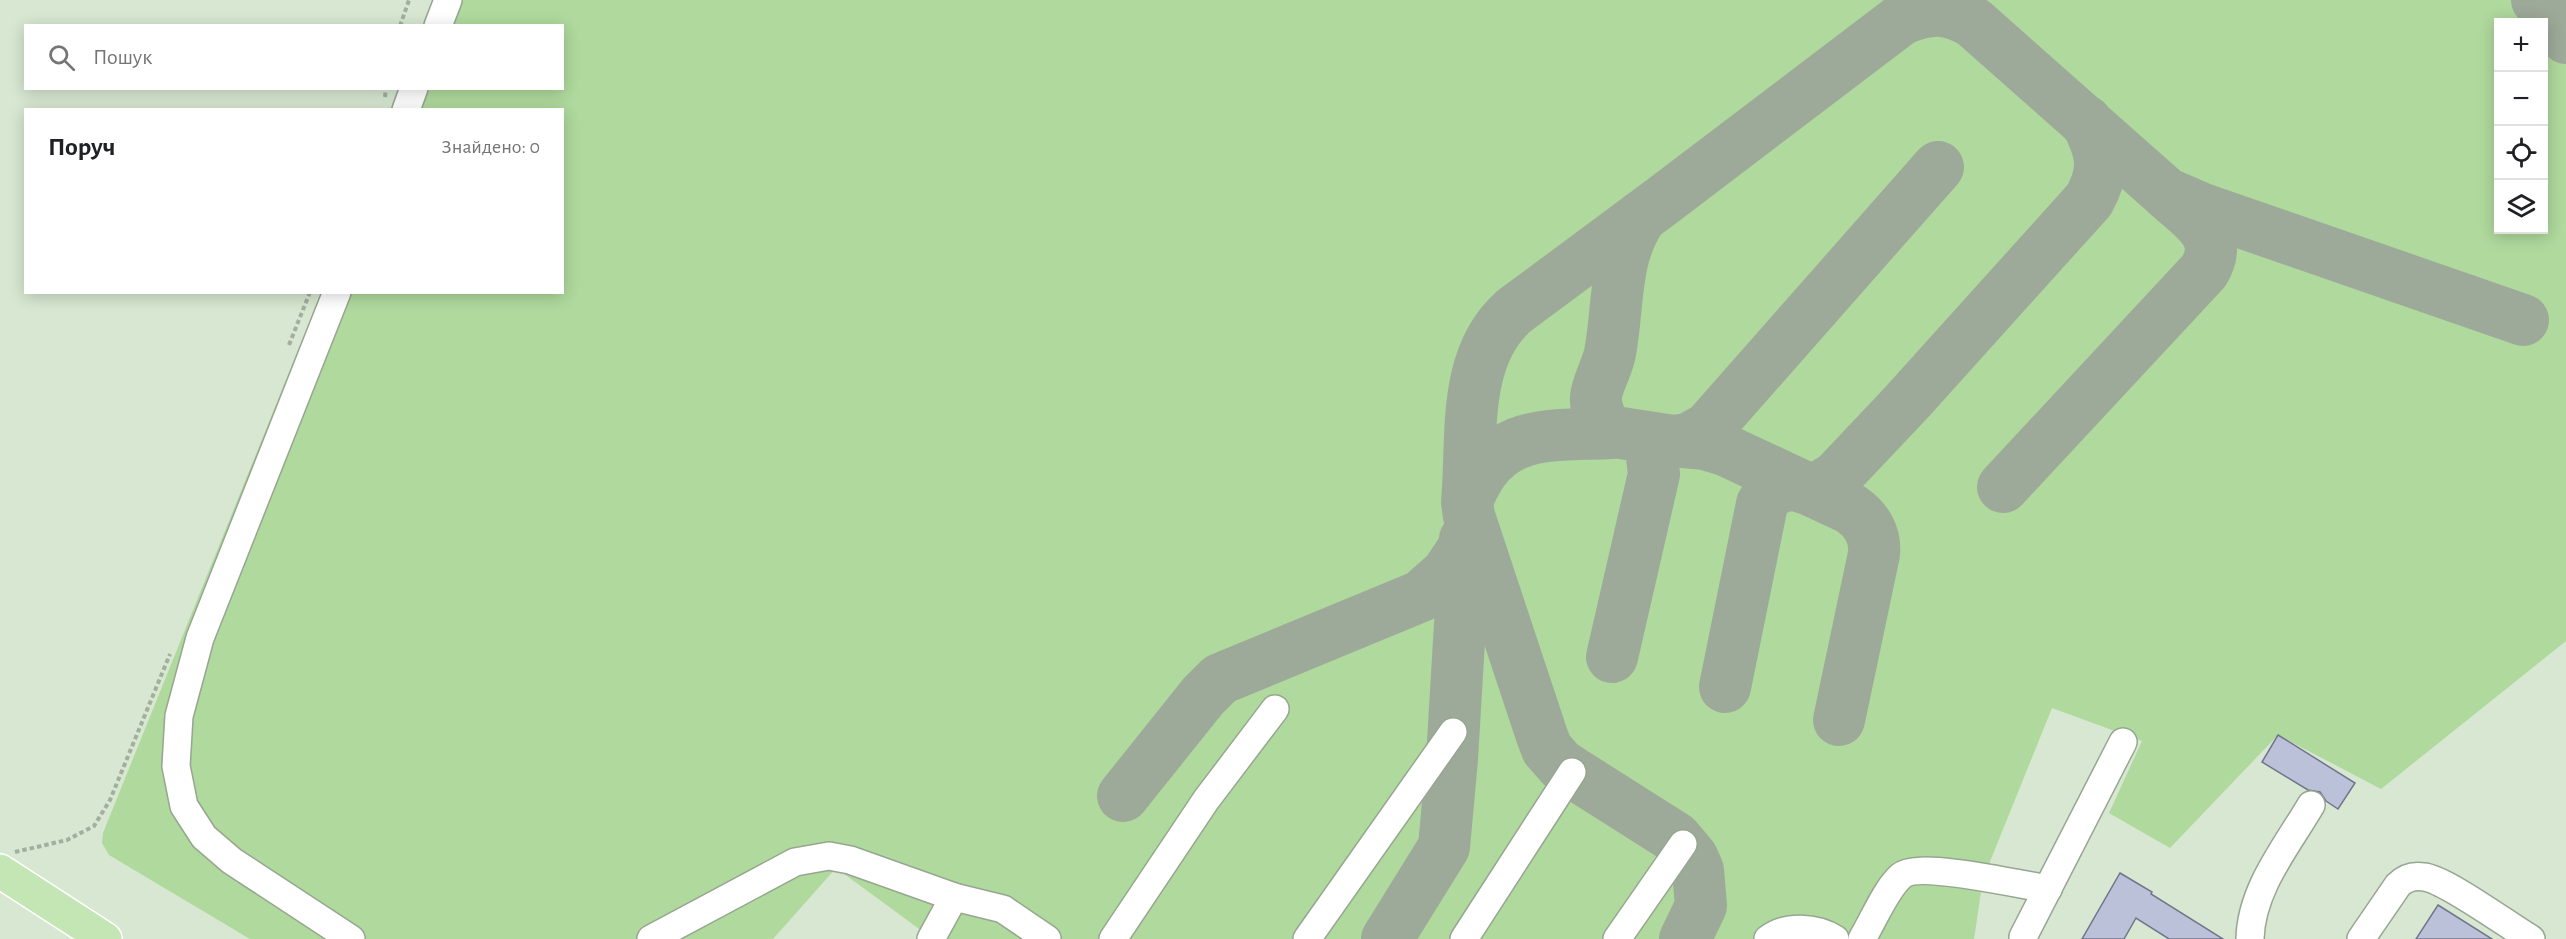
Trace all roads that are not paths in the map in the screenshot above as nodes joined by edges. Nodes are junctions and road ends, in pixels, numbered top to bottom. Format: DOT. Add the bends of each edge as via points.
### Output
graph roads {
  1 [pos="448,0"];
  2 [pos="439,24"];
  3 [pos="413,90"];
  4 [pos="407,108"];
  5 [pos="336,294"];
  6 [pos="1275,709"];
  7 [pos="1454,732"];
  8 [pos="2123,742"];
  9 [pos="1572,772"];
  10 [pos="2311,805"];
  11 [pos="1683,844"];
  12 [pos="5,862"];
  13 [pos="2048,889"];
  14 [pos="954,897"];
  15 [pos="2023,937"];
  16 [pos="105,939"];
  17 [pos="351,939"];
  18 [pos="651,939"];
  19 [pos="931,939"];
  20 [pos="1047,939"];
  21 [pos="1113,939"];
  22 [pos="1308,939"];
  23 [pos="1464,939"];
  24 [pos="1617,939"];
  25 [pos="1768,939"];
  26 [pos="1835,939"];
  27 [pos="1862,939"];
  28 [pos="2250,939"];
  29 [pos="2361,939"];
  30 [pos="2530,939"];
  1 -- 2 [label="lane"];
  3 -- 4 [label="lane"];
  5 -- 17 [label="lane" via="200,638 179,716 176,766 184,806 204,837 232,861"];
  6 -- 21 [label="lane" via="1206,800"];
  7 -- 22 [label="lane"];
  8 -- 13 [label="lane"];
  9 -- 23 [label="lane"];
  10 -- 28 [label="lane" via="2258,894"];
  11 -- 24 [label="lane"];
  12 -- 16 [label="main road" via="61,910"];
  13 -- 15 [label="lane"];
  13 -- 27 [label="lane" via="1961,874 1910,871 1894,884"];
  14 -- 18 [label="lane" via="850,860 818,857 795,862"];
  14 -- 19 [label="lane"];
  14 -- 20 [label="lane" via="1003,909"];
  25 -- 26 [label="lane" via="1777,932 1795,928"];
  29 -- 30 [label="lane" via="2398,885 2405,879 2422,876 2445,885"];
}
